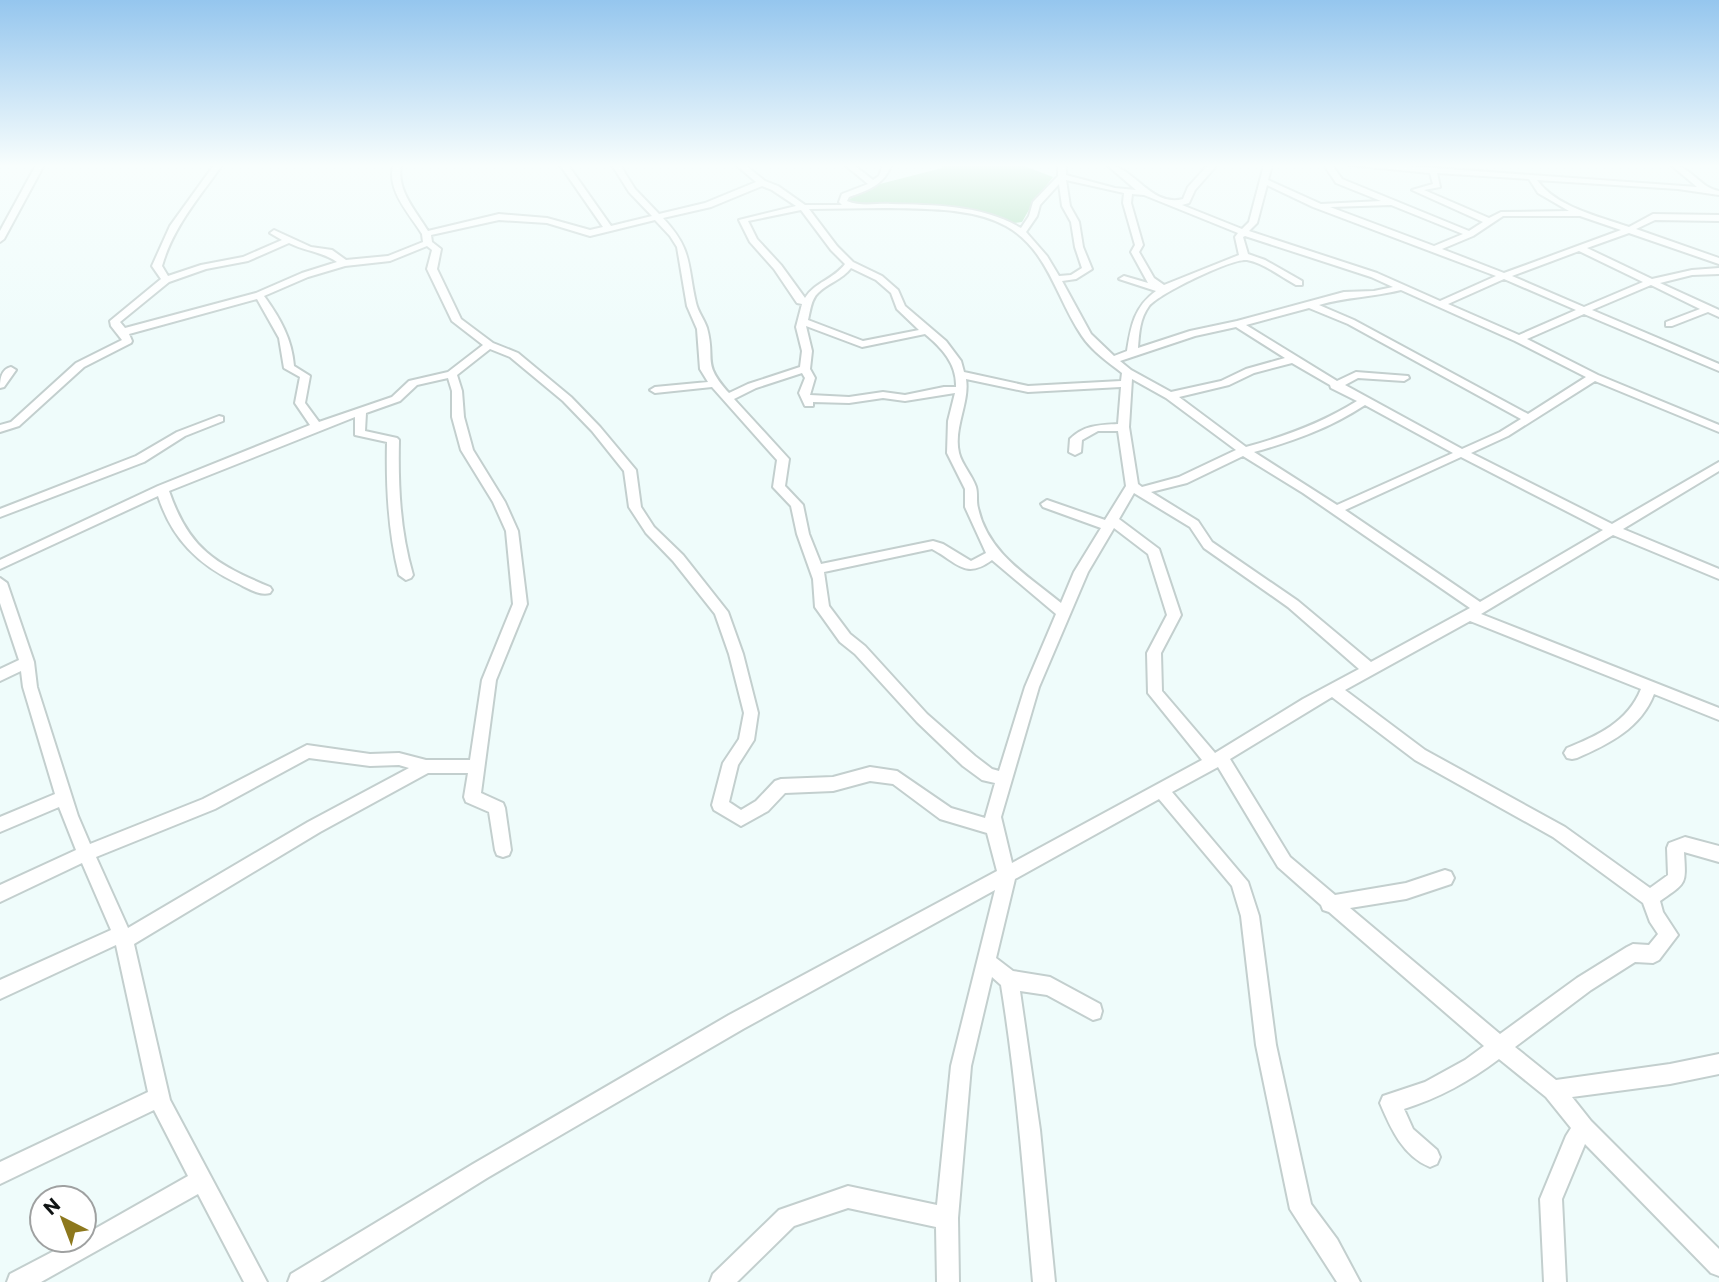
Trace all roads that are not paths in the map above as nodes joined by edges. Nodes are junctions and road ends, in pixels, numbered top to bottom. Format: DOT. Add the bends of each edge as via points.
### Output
graph roads {
  1 [pos="176,225"];
  2 [pos="420,225"];
  3 [pos="472,225"];
  4 [pos="561,225"];
  5 [pos="606,225"];
  6 [pos="622,225"];
  7 [pos="663,225"];
  8 [pos="745,225"];
  9 [pos="818,225"];
  10 [pos="1011,225"];
  11 [pos="1027,225"];
  12 [pos="1075,225"];
  13 [pos="1133,225"];
  14 [pos="1224,225"];
  15 [pos="1251,225"];
  16 [pos="1371,225"];
  17 [pos="1447,225"];
  18 [pos="1485,225"];
  19 [pos="1614,225"];
  20 [pos="1639,225"];
  21 [pos="608,228"];
  22 [pos="1629,230"];
  23 [pos="1023,232"];
  24 [pos="1243,232"];
  25 [pos="274,233"];
  26 [pos="1470,234"];
  27 [pos="427,238"];
  28 [pos="289,240"];
  29 [pos="1435,248"];
  30 [pos="1579,248"];
  31 [pos="1244,256"];
  32 [pos="1719,261"];
  33 [pos="344,263"];
  34 [pos="850,264"];
  35 [pos="1719,271"];
  36 [pos="1505,276"];
  37 [pos="1056,279"];
  38 [pos="1124,279"];
  39 [pos="166,280"];
  40 [pos="1651,281"];
  41 [pos="1298,283"];
  42 [pos="1402,287"];
  43 [pos="1161,289"];
  44 [pos="259,295"];
  45 [pos="808,301"];
  46 [pos="1442,303"];
  47 [pos="1311,305"];
  48 [pos="1708,309"];
  49 [pos="1586,310"];
  50 [pos="1719,314"];
  51 [pos="803,322"];
  52 [pos="1238,324"];
  53 [pos="1669,324"];
  54 [pos="927,331"];
  55 [pos="123,332"];
  56 [pos="1519,339"];
  57 [pos="489,345"];
  58 [pos="1132,353"];
  59 [pos="1112,360"];
  60 [pos="1291,360"];
  61 [pos="1370,363"];
  62 [pos="1719,368"];
  63 [pos="805,369"];
  64 [pos="11,370"];
  65 [pos="452,374"];
  66 [pos="959,374"];
  67 [pos="1356,375"];
  68 [pos="1594,377"];
  69 [pos="1126,378"];
  70 [pos="1404,378"];
  71 [pos="715,384"];
  72 [pos="0,385"];
  73 [pos="1335,386"];
  74 [pos="654,390"];
  75 [pos="961,390"];
  76 [pos="1170,396"];
  77 [pos="727,398"];
  78 [pos="1365,401"];
  79 [pos="361,411"];
  80 [pos="1528,418"];
  81 [pos="219,419"];
  82 [pos="317,426"];
  83 [pos="1123,427"];
  84 [pos="0,429"];
  85 [pos="1719,429"];
  86 [pos="1244,451"];
  87 [pos="1075,452"];
  88 [pos="1464,454"];
  89 [pos="1719,466"];
  90 [pos="1136,488"];
  91 [pos="162,489"];
  92 [pos="1047,504"];
  93 [pos="1335,510"];
  94 [pos="0,513"];
  95 [pos="1110,523"];
  96 [pos="1614,531"];
  97 [pos="993,554"];
  98 [pos="0,565"];
  99 [pos="816,569"];
  100 [pos="1719,574"];
  101 [pos="406,575"];
  102 [pos="0,583"];
  103 [pos="265,590"];
  104 [pos="1474,612"];
  105 [pos="1064,613"];
  106 [pos="27,662"];
  107 [pos="1369,669"];
  108 [pos="0,675"];
  109 [pos="1649,688"];
  110 [pos="1333,689"];
  111 [pos="1719,714"];
  112 [pos="1572,753"];
  113 [pos="1217,760"];
  114 [pos="475,766"];
  115 [pos="426,767"];
  116 [pos="1005,779"];
  117 [pos="1161,790"];
  118 [pos="65,797"];
  119 [pos="0,825"];
  120 [pos="994,828"];
  121 [pos="503,850"];
  122 [pos="86,853"];
  123 [pos="1719,854"];
  124 [pos="1007,875"];
  125 [pos="1445,878"];
  126 [pos="0,894"];
  127 [pos="1650,898"];
  128 [pos="1329,904"];
  129 [pos="122,937"];
  130 [pos="986,962"];
  131 [pos="1009,980"];
  132 [pos="0,990"];
  133 [pos="1093,1011"];
  134 [pos="1499,1045"];
  135 [pos="1719,1064"];
  136 [pos="1553,1090"];
  137 [pos="160,1097"];
  138 [pos="1584,1128"];
  139 [pos="1430,1157"];
  140 [pos="0,1173"];
  141 [pos="202,1180"];
  142 [pos="947,1218"];
  143 [pos="1719,1265"];
  144 [pos="730,1278"];
  145 [pos="18,1282"];
  146 [pos="256,1282"];
  147 [pos="300,1282"];
  148 [pos="948,1282"];
  149 [pos="1044,1282"];
  150 [pos="1349,1282"];
  151 [pos="1555,1282"];
  1 -- 39 [label="street" via="157,266"];
  2 -- 27 [label="street"];
  3 -- 27 [label="street"];
  4 -- 21 [label="street" via="590,233"];
  5 -- 21 [label="street"];
  6 -- 21 [label="street"];
  7 -- 71 [label="street" via="681,247 692,306 702,329 705,369"];
  8 -- 45 [label="street" via="800,301"];
  9 -- 34 [label="street"];
  10 -- 23 [label="street"];
  11 -- 23 [label="street"];
  12 -- 37 [label="street" via="1087,269"];
  13 -- 43 [label="street" via="1139,246 1135,252 1150,280"];
  14 -- 24 [label="street"];
  15 -- 24 [label="street"];
  16 -- 29 [label="street"];
  17 -- 26 [label="street"];
  18 -- 26 [label="street"];
  19 -- 22 [label="street"];
  20 -- 22 [label="street"];
  22 -- 30 [label="street"];
  22 -- 32 [label="street"];
  23 -- 37 [label="street"];
  24 -- 31 [label="street" via="1239,237"];
  24 -- 42 [label="street"];
  25 -- 28 [label="street"];
  26 -- 29 [label="street"];
  27 -- 33 [label="street" via="390,258"];
  27 -- 57 [label="street" via="437,249 432,269 457,321"];
  28 -- 33 [label="street" via="329,252"];
  28 -- 39 [label="street" via="245,258"];
  29 -- 36 [label="street"];
  30 -- 36 [label="street"];
  30 -- 40 [label="street"];
  31 -- 41 [label="street"];
  31 -- 43 [label="street"];
  33 -- 44 [label="street"];
  34 -- 45 [label="street" via="814,291"];
  34 -- 54 [label="street" via="879,278 895,292 900,307"];
  35 -- 40 [label="street" via="1692,271"];
  36 -- 46 [label="street"];
  36 -- 49 [label="street"];
  37 -- 59 [label="street" via="1088,337"];
  38 -- 43 [label="street"];
  39 -- 55 [label="street" via="119,316 116,326"];
  40 -- 48 [label="street"];
  40 -- 49 [label="street"];
  42 -- 46 [label="street"];
  42 -- 47 [label="street"];
  43 -- 58 [label="street" via="1137,317"];
  44 -- 55 [label="street"];
  44 -- 82 [label="street" via="281,326 289,368 305,376 300,402"];
  45 -- 51 [label="street"];
  46 -- 56 [label="street"];
  47 -- 52 [label="street"];
  47 -- 80 [label="street"];
  48 -- 50 [label="street"];
  48 -- 53 [label="street"];
  49 -- 56 [label="street"];
  49 -- 62 [label="street"];
  51 -- 54 [label="street" via="862,344"];
  51 -- 63 [label="street"];
  52 -- 58 [label="street"];
  52 -- 60 [label="street"];
  54 -- 66 [label="street" via="956,361"];
  55 -- 84 [label="street" via="127,341 80,365 15,424"];
  56 -- 68 [label="street"];
  57 -- 65 [label="street"];
  57 -- 120 [label="street" via="514,355 568,399 596,429 630,470 635,507 650,530 721,611 751,713 746,740 731,763 720,805 741,820 781,786 833,784 870,774 897,778 946,814"];
  58 -- 59 [label="street"];
  59 -- 69 [label="street"];
  60 -- 73 [label="street"];
  60 -- 76 [label="street"];
  61 -- 67 [label="street"];
  63 -- 75 [label="street" via="810,378 804,393 807,401 883,395 905,398"];
  63 -- 77 [label="street"];
  64 -- 72 [label="street"];
  65 -- 79 [label="street" via="414,383 396,398"];
  65 -- 114 [label="street" via="467,450 512,531 520,604 489,680"];
  66 -- 69 [label="street" via="1027,388 1076,387"];
  66 -- 75 [label="street"];
  67 -- 70 [label="street"];
  67 -- 73 [label="street"];
  68 -- 80 [label="street"];
  68 -- 85 [label="street"];
  69 -- 76 [label="street"];
  69 -- 83 [label="street"];
  71 -- 74 [label="street"];
  71 -- 77 [label="street"];
  73 -- 78 [label="street"];
  75 -- 97 [label="street" via="953,453"];
  76 -- 86 [label="street"];
  77 -- 99 [label="street" via="783,459 779,487 797,505"];
  78 -- 86 [label="street" via="1294,437"];
  78 -- 88 [label="street"];
  79 -- 82 [label="street"];
  79 -- 101 [label="street" via="359,433 393,440 392,490"];
  80 -- 88 [label="street"];
  81 -- 94 [label="street" via="97,477"];
  82 -- 91 [label="street"];
  83 -- 87 [label="street" via="1087,431 1076,439"];
  83 -- 90 [label="street"];
  86 -- 90 [label="street" via="1182,481"];
  86 -- 93 [label="street"];
  88 -- 93 [label="street"];
  88 -- 96 [label="street"];
  89 -- 96 [label="street"];
  90 -- 95 [label="street"];
  90 -- 107 [label="street" via="1194,524 1208,545 1293,604"];
  91 -- 98 [label="street"];
  91 -- 103 [label="street" via="182,536 197,554"];
  92 -- 95 [label="street"];
  93 -- 104 [label="street"];
  95 -- 105 [label="street" via="1081,572"];
  95 -- 113 [label="street" via="1154,552 1174,615 1154,653 1155,693"];
  96 -- 100 [label="street"];
  96 -- 104 [label="street"];
  97 -- 99 [label="street" via="969,566 933,545"];
  97 -- 105 [label="street"];
  99 -- 116 [label="street" via="822,607 845,638 969,761 988,775"];
  102 -- 106 [label="street"];
  104 -- 107 [label="street"];
  104 -- 109 [label="street"];
  105 -- 116 [label="street" via="1032,687"];
  106 -- 108 [label="street"];
  106 -- 118 [label="street" via="30,687"];
  107 -- 110 [label="street"];
  109 -- 111 [label="street"];
  109 -- 112 [label="street" via="1633,716 1611,737"];
  110 -- 113 [label="street"];
  110 -- 127 [label="street" via="1420,755 1559,832"];
  113 -- 117 [label="street"];
  113 -- 128 [label="street" via="1284,862"];
  114 -- 115 [label="street"];
  114 -- 121 [label="street" via="471,797 497,808"];
  115 -- 122 [label="street" via="399,759 370,760 307,751 209,804"];
  115 -- 129 [label="street"];
  116 -- 120 [label="street"];
  117 -- 124 [label="street"];
  117 -- 150 [label="street" via="1239,882 1250,916 1266,1045 1301,1209"];
  118 -- 119 [label="street"];
  118 -- 122 [label="street"];
  120 -- 124 [label="street"];
  122 -- 126 [label="street"];
  122 -- 129 [label="street"];
  123 -- 127 [label="street" via="1685,844 1675,848 1677,879"];
  124 -- 130 [label="street"];
  124 -- 147 [label="street" via="736,1023 480,1171"];
  125 -- 128 [label="street" via="1406,891"];
  127 -- 134 [label="street" via="1669,935 1653,954 1633,953"];
  128 -- 134 [label="street"];
  129 -- 132 [label="street"];
  129 -- 137 [label="street"];
  130 -- 131 [label="street"];
  130 -- 142 [label="street" via="961,1066"];
  131 -- 133 [label="street" via="1050,986"];
  131 -- 149 [label="street" via="1030,1130"];
  134 -- 136 [label="street"];
  134 -- 139 [label="street" via="1472,1067 1429,1091 1390,1103 1406,1136"];
  135 -- 136 [label="street"];
  136 -- 138 [label="street"];
  137 -- 140 [label="street"];
  137 -- 141 [label="street"];
  138 -- 143 [label="street"];
  138 -- 151 [label="street" via="1573,1143 1551,1199"];
  141 -- 145 [label="street"];
  141 -- 146 [label="street"];
  142 -- 144 [label="street" via="848,1197 787,1218"];
  142 -- 148 [label="street"];
}
